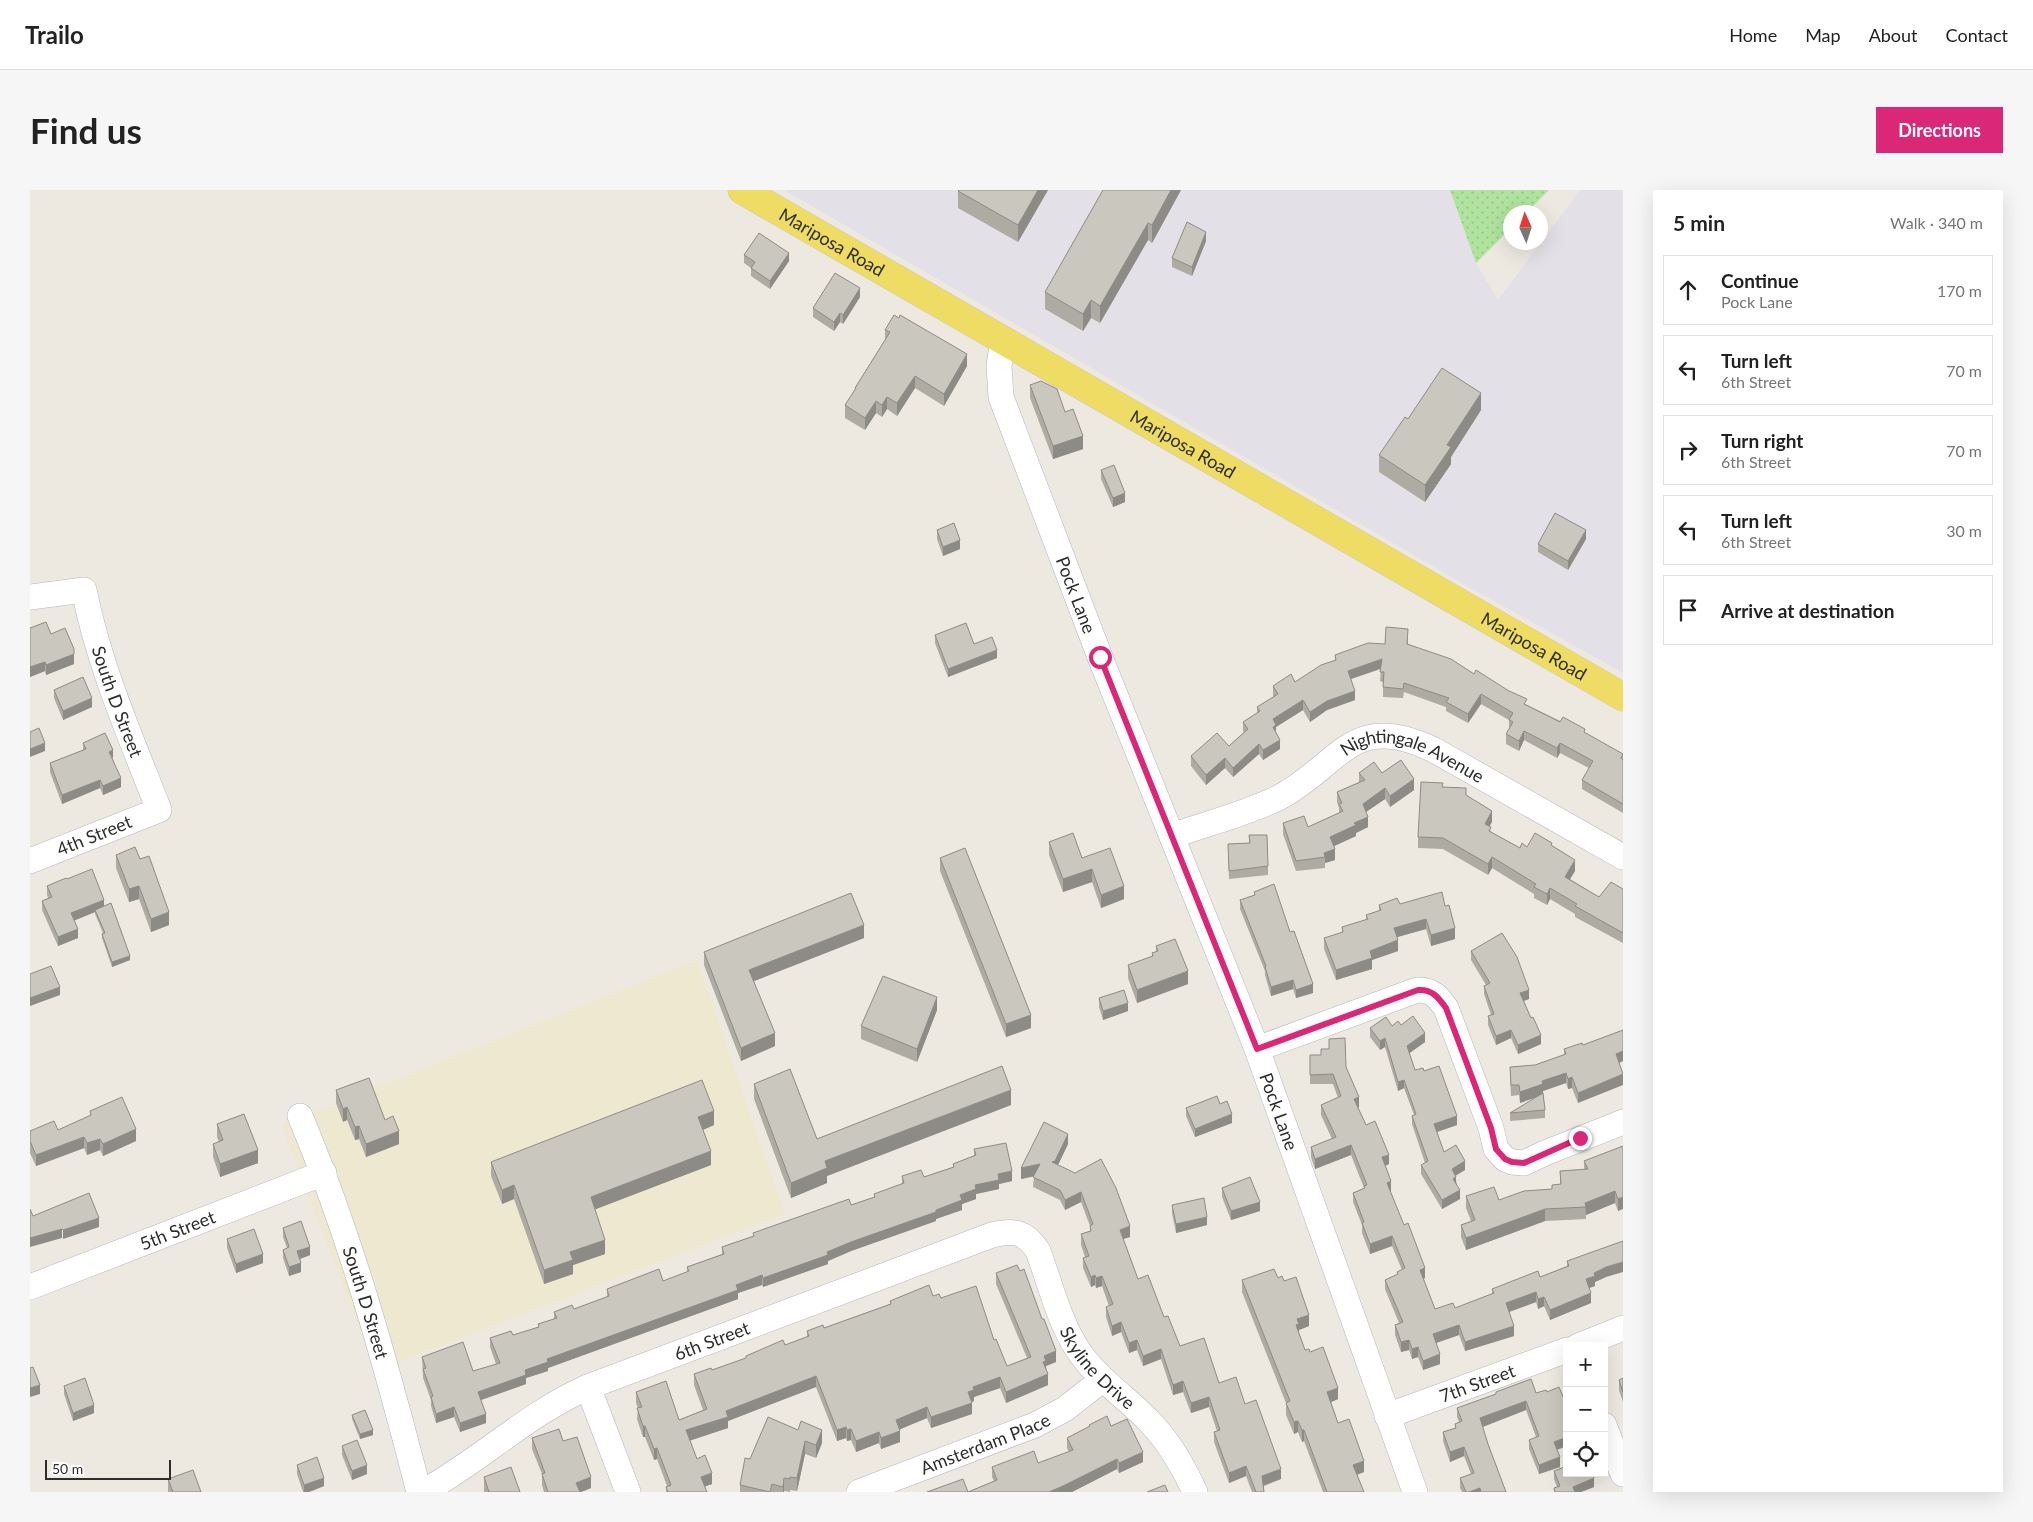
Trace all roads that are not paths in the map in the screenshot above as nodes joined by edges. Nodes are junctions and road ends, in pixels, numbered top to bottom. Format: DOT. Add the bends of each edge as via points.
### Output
graph roads {
  1 [pos="742,190"];
  2 [pos="1003,339"];
  3 [pos="30,597"];
  4 [pos="1623,696"];
  5 [pos="159,810"];
  6 [pos="1172,836"];
  7 [pos="1623,857"];
  8 [pos="30,861"];
  9 [pos="1257,1049"];
  10 [pos="300,1116"];
  11 [pos="1623,1122"];
  12 [pos="324,1173"];
  13 [pos="1019,1232"];
  14 [pos="30,1287"];
  15 [pos="1623,1328"];
  16 [pos="1588,1342"];
  17 [pos="1563,1351"];
  18 [pos="1102,1380"];
  19 [pos="588,1387"];
  20 [pos="1387,1416"];
  21 [pos="1607,1432"];
  22 [pos="1623,1474"];
  23 [pos="419,1492"];
  24 [pos="423,1492"];
  25 [pos="628,1492"];
  26 [pos="859,1492"];
  27 [pos="1195,1492"];
  28 [pos="1415,1492"];
  1 -- 2 [label="main road, Mariposa Road"];
  2 -- 4 [label="main road, Mariposa Road"];
  2 -- 6 [label="street, Pock Lane" via="999,366 1001,397"];
  3 -- 5 [label="street, South D Street" via="84,590 104,668"];
  5 -- 8 [label="street, 4th Street"];
  6 -- 7 [label="street, Nightingale Avenue" via="1281,796 1345,748 1383,735 1414,740 1434,750"];
  6 -- 9 [label="street, Pock Lane"];
  9 -- 11 [label="street" via="1422,990 1436,994 1446,1008 1496,1149 1505,1159 1524,1163"];
  9 -- 20 [label="street, Pock Lane"];
  10 -- 12 [label="street, South D Street"];
  12 -- 14 [label="street, 5th Street"];
  12 -- 23 [label="street, South D Street" via="389,1374"];
  13 -- 18 [label="street, Skyline Drive" via="1031,1240 1038,1251 1066,1327 1079,1352"];
  13 -- 19 [label="street, 6th Street" via="992,1234"];
  15 -- 16 [label="street"];
  17 -- 20 [label="street, 7th Street"];
  18 -- 26 [label="street, Amsterdam Place" via="1065,1409 1035,1425"];
  18 -- 27 [label="street, Skyline Drive" via="1149,1421 1168,1443"];
  19 -- 24 [label="street, 6th Street" via="540,1412 450,1477"];
  19 -- 25 [label="street"];
  20 -- 28 [label="street, Pock Lane"];
  21 -- 22 [label="street"];
}
